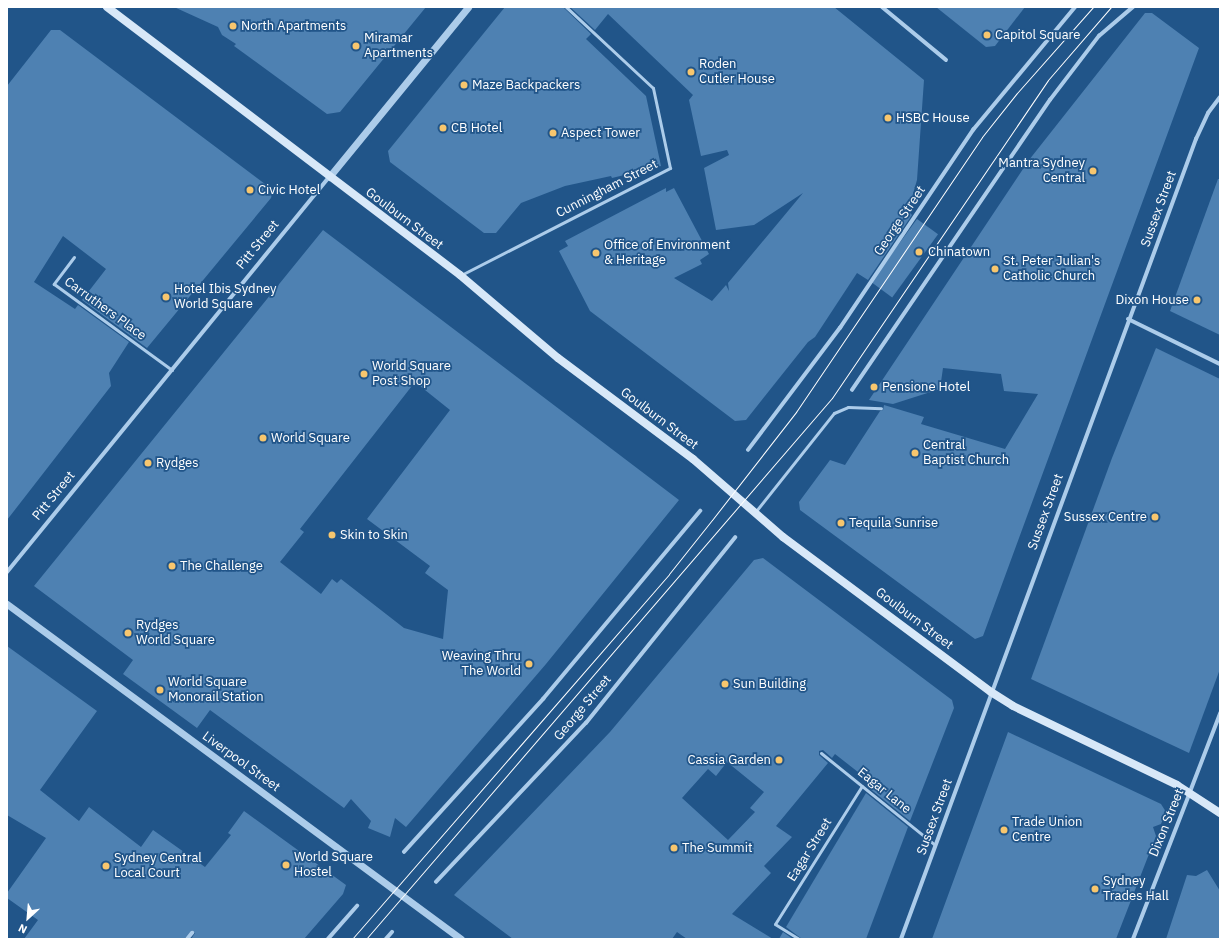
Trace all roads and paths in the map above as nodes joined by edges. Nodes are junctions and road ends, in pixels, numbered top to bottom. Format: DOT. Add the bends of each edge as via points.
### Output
graph roads {
  1 [pos="107,7"];
  2 [pos="468,7"];
  3 [pos="566,7"];
  4 [pos="882,7"];
  5 [pos="1074,7"];
  6 [pos="1133,7"];
  7 [pos="946,60"];
  8 [pos="1220,97"];
  9 [pos="329,177"];
  10 [pos="74,257"];
  11 [pos="460,276"];
  12 [pos="1128,319"];
  13 [pos="1220,364"];
  14 [pos="172,370"];
  15 [pos="852,390"];
  16 [pos="881,408"];
  17 [pos="748,450"];
  18 [pos="700,510"];
  19 [pos="755,512"];
  20 [pos="734,538"];
  21 [pos="7,572"];
  22 [pos="7,604"];
  23 [pos="991,692"];
  24 [pos="1220,714"];
  25 [pos="820,753"];
  26 [pos="862,786"];
  27 [pos="1190,792"];
  28 [pos="1220,814"];
  29 [pos="935,845"];
  30 [pos="404,852"];
  31 [pos="436,882"];
  32 [pos="357,906"];
  33 [pos="392,932"];
  34 [pos="192,933"];
  35 [pos="188,939"];
  36 [pos="328,939"];
  37 [pos="386,939"];
  38 [pos="461,939"];
  39 [pos="799,939"];
  40 [pos="901,939"];
  41 [pos="1133,939"];
  1 -- 9 [label="main road, Goulburn Street"];
  2 -- 9 [label="street, Pitt Street"];
  3 -- 11 [label="lane, Cunningham Street" via="653,88 670,168"];
  4 -- 7 [label="street"];
  5 -- 17 [label="street, George Street" via="973,130 840,328"];
  6 -- 15 [label="street" via="1099,36 1050,100"];
  8 -- 12 [label="street, Sussex Street" via="1202,124"];
  9 -- 11 [label="main road, Goulburn Street"];
  9 -- 14 [label="street, Pitt Street"];
  10 -- 14 [label="lane, Carruthers Place" via="54,284"];
  11 -- 19 [label="main road, Goulburn Street" via="558,358 693,460"];
  12 -- 13 [label="street"];
  12 -- 23 [label="street, Sussex Street"];
  14 -- 21 [label="street, Pitt Street"];
  16 -- 19 [label="lane" via="848,407 834,413"];
  18 -- 30 [label="street" via="543,699"];
  19 -- 23 [label="main road, Goulburn Street" via="783,537"];
  20 -- 31 [label="street, George Street" via="586,723"];
  22 -- 38 [label="street, Liverpool Street"];
  23 -- 27 [label="main road, Goulburn Street" via="1013,706"];
  23 -- 29 [label="street, Sussex Street"];
  24 -- 27 [label="street, Dixon Street"];
  25 -- 26 [label="lane, Eagar Lane"];
  26 -- 29 [label="lane, Eagar Lane"];
  26 -- 39 [label="lane, Eagar Street" via="775,924"];
  27 -- 28 [label="main road, Goulburn Street"];
  27 -- 41 [label="street, Dixon Street"];
  29 -- 40 [label="street, Sussex Street"];
  32 -- 36 [label="street"];
  33 -- 37 [label="street"];
  34 -- 35 [label="street"];
}
